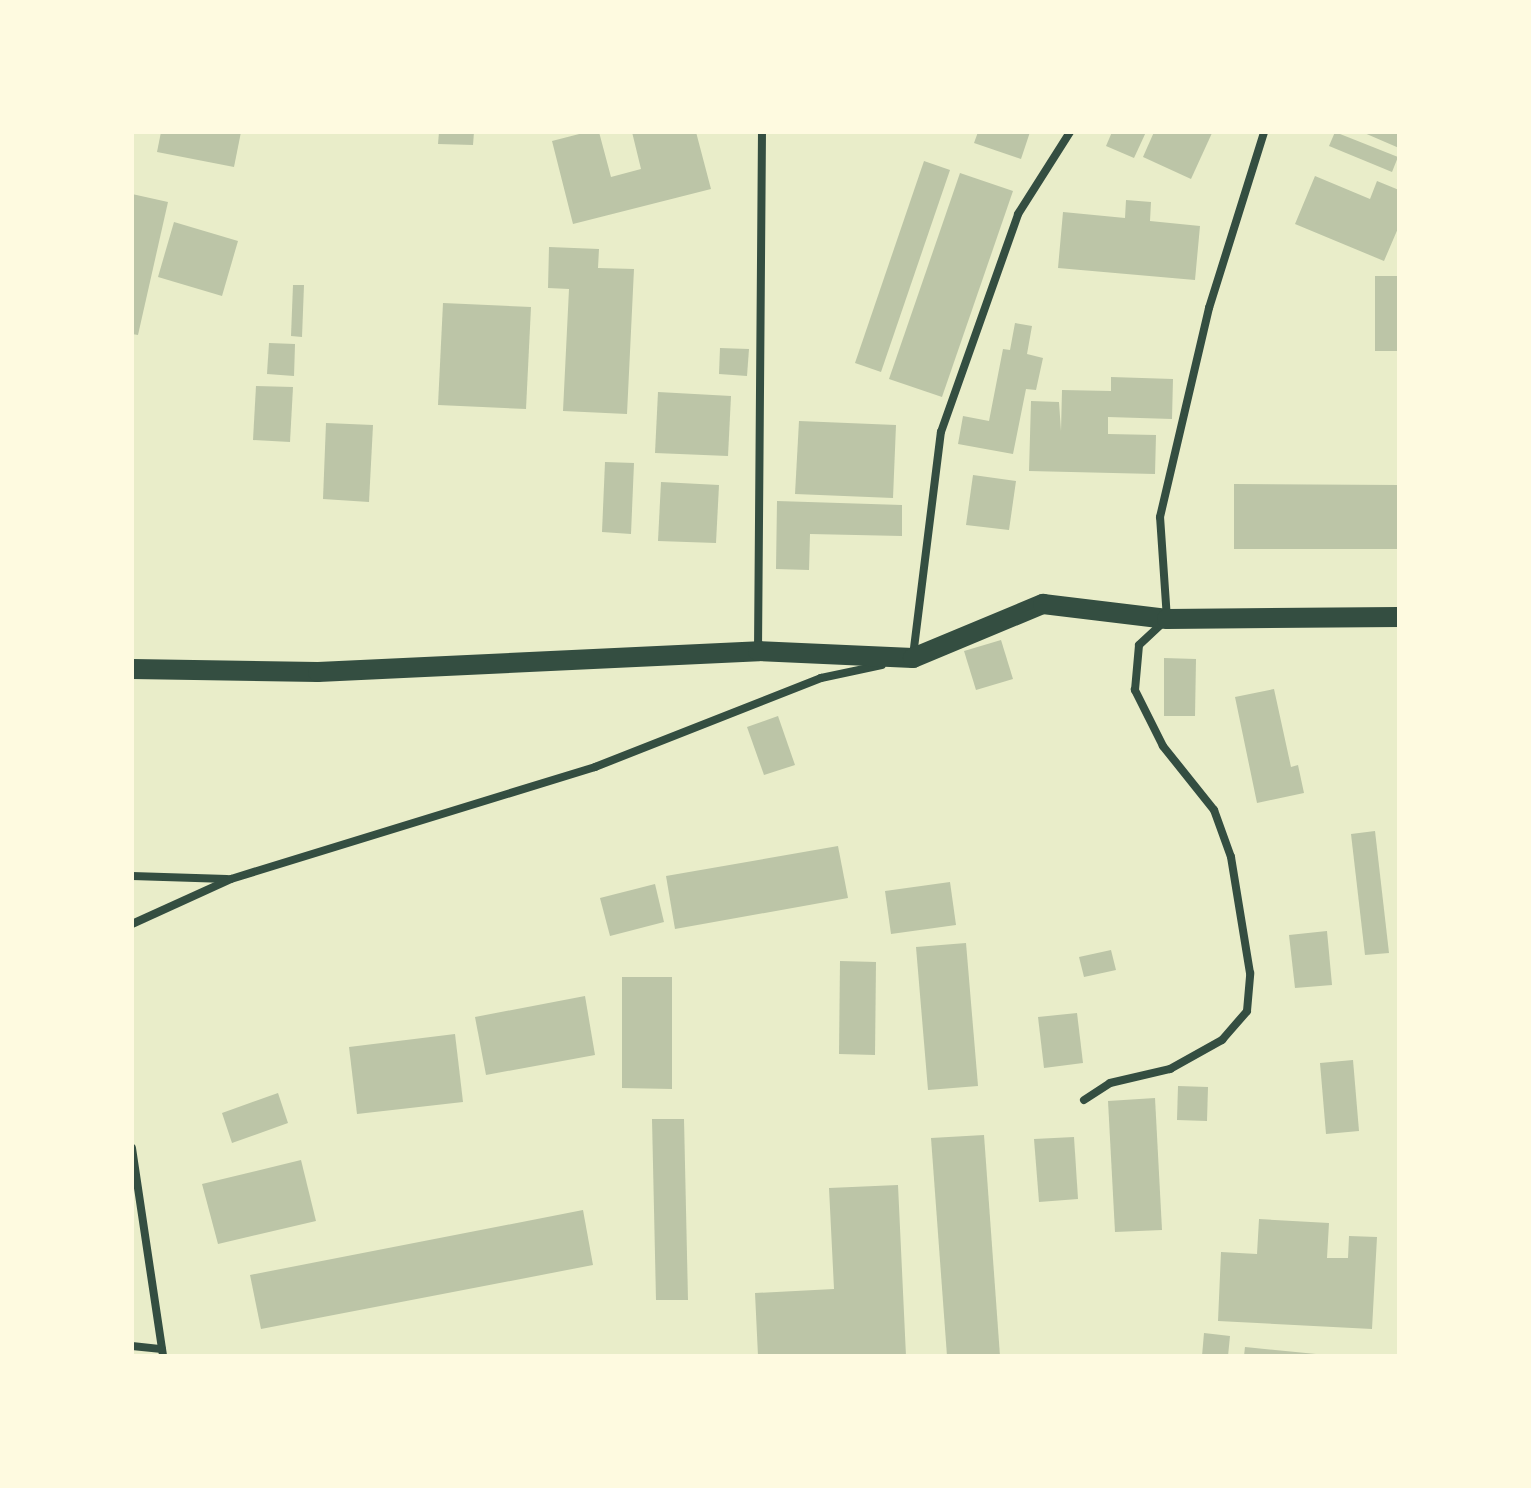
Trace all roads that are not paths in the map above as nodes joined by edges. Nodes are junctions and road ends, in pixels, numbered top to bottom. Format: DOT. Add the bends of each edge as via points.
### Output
graph roads {
  1 [pos="762,132"];
  2 [pos="1070,132"];
  3 [pos="1264,132"];
  4 [pos="1399,617"];
  5 [pos="1167,619"];
  6 [pos="758,651"];
  7 [pos="913,658"];
  8 [pos="132,669"];
  9 [pos="132,876"];
  10 [pos="231,879"];
  11 [pos="132,924"];
  12 [pos="1084,1100"];
  13 [pos="132,1148"];
  14 [pos="132,1346"];
  15 [pos="162,1352"];
  1 -- 6 [label="street"];
  2 -- 7 [label="street" via="1018,214 941,432"];
  3 -- 5 [label="street" via="1209,308 1160,517"];
  4 -- 5 [label="main road"];
  5 -- 7 [label="main road" via="1043,604"];
  5 -- 12 [label="street" via="1139,645 1135,690 1163,746 1214,810 1231,857 1250,973 1247,1011 1222,1040 1183,1062 1110,1083"];
  6 -- 7 [label="main road"];
  6 -- 8 [label="main road" via="318,672"];
  7 -- 10 [label="street" via="821,678 595,767"];
  9 -- 10 [label="street"];
  10 -- 11 [label="street"];
  13 -- 15 [label="street"];
  14 -- 15 [label="street"];
}
